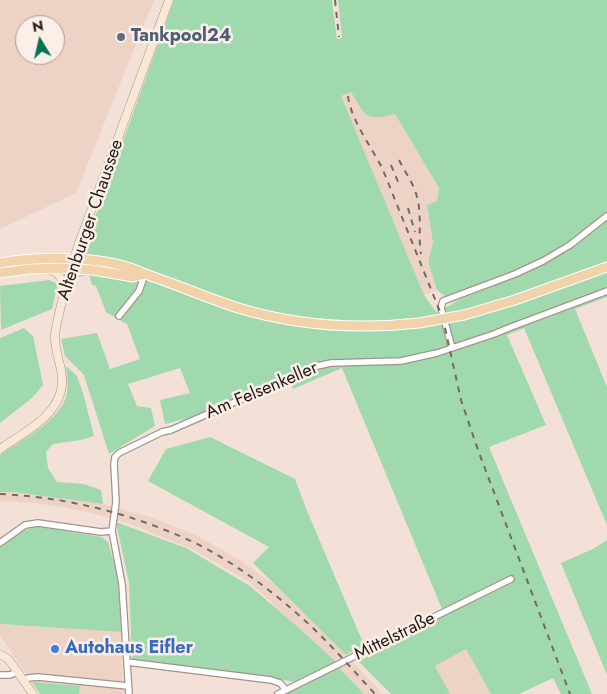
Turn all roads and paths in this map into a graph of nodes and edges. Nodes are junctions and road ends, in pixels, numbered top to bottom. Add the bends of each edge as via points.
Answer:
1 (169, 0) edge
2 (607, 216) edge
3 (0, 263) edge
4 (72, 264) junction
5 (46, 268) junction
6 (607, 268) edge
7 (0, 273) edge
8 (145, 274) junction
9 (66, 286) junction
10 (607, 291) edge
11 (119, 316) dead end
12 (452, 348) junction
13 (0, 448) edge
14 (112, 531) junction
15 (0, 543) edge
16 (511, 579) dead end
17 (0, 654) edge
18 (127, 662) junction
19 (17, 672) junction
20 (0, 675) edge
21 (23, 680) junction
22 (128, 686) junction
23 (286, 690) junction
24 (33, 694) edge
25 (129, 694) edge
26 (278, 694) edge

1 - 4 main road, Altenburger Chaussee
2 - 12 street via 543,261 443,301 441,308
3 - 4 main road via 41,258
4 - 5 main road
4 - 8 main road via 112,264
4 - 9 main road, Altenburger Chaussee
5 - 7 main road
5 - 9 main road via 57,273
6 - 8 main road, bridge via 464,315 419,323 358,327 272,317
8 - 11 street via 139,291
9 - 13 main road, Altenburger Chaussee via 55,336 55,350 62,374 58,400 42,420
10 - 12 street, Am Felsenkeller
12 - 14 street, Am Felsenkeller via 401,361 316,366 124,450 115,457 116,502
14 - 15 street via 38,523 20,528
14 - 18 street via 122,584
16 - 23 street, Mittelstraße
17 - 19 main road
18 - 22 street
18 - 23 street via 272,680
19 - 20 street
19 - 21 main road
21 - 22 street via 38,678
21 - 24 main road
22 - 25 street
23 - 26 street, Mittelstraße

